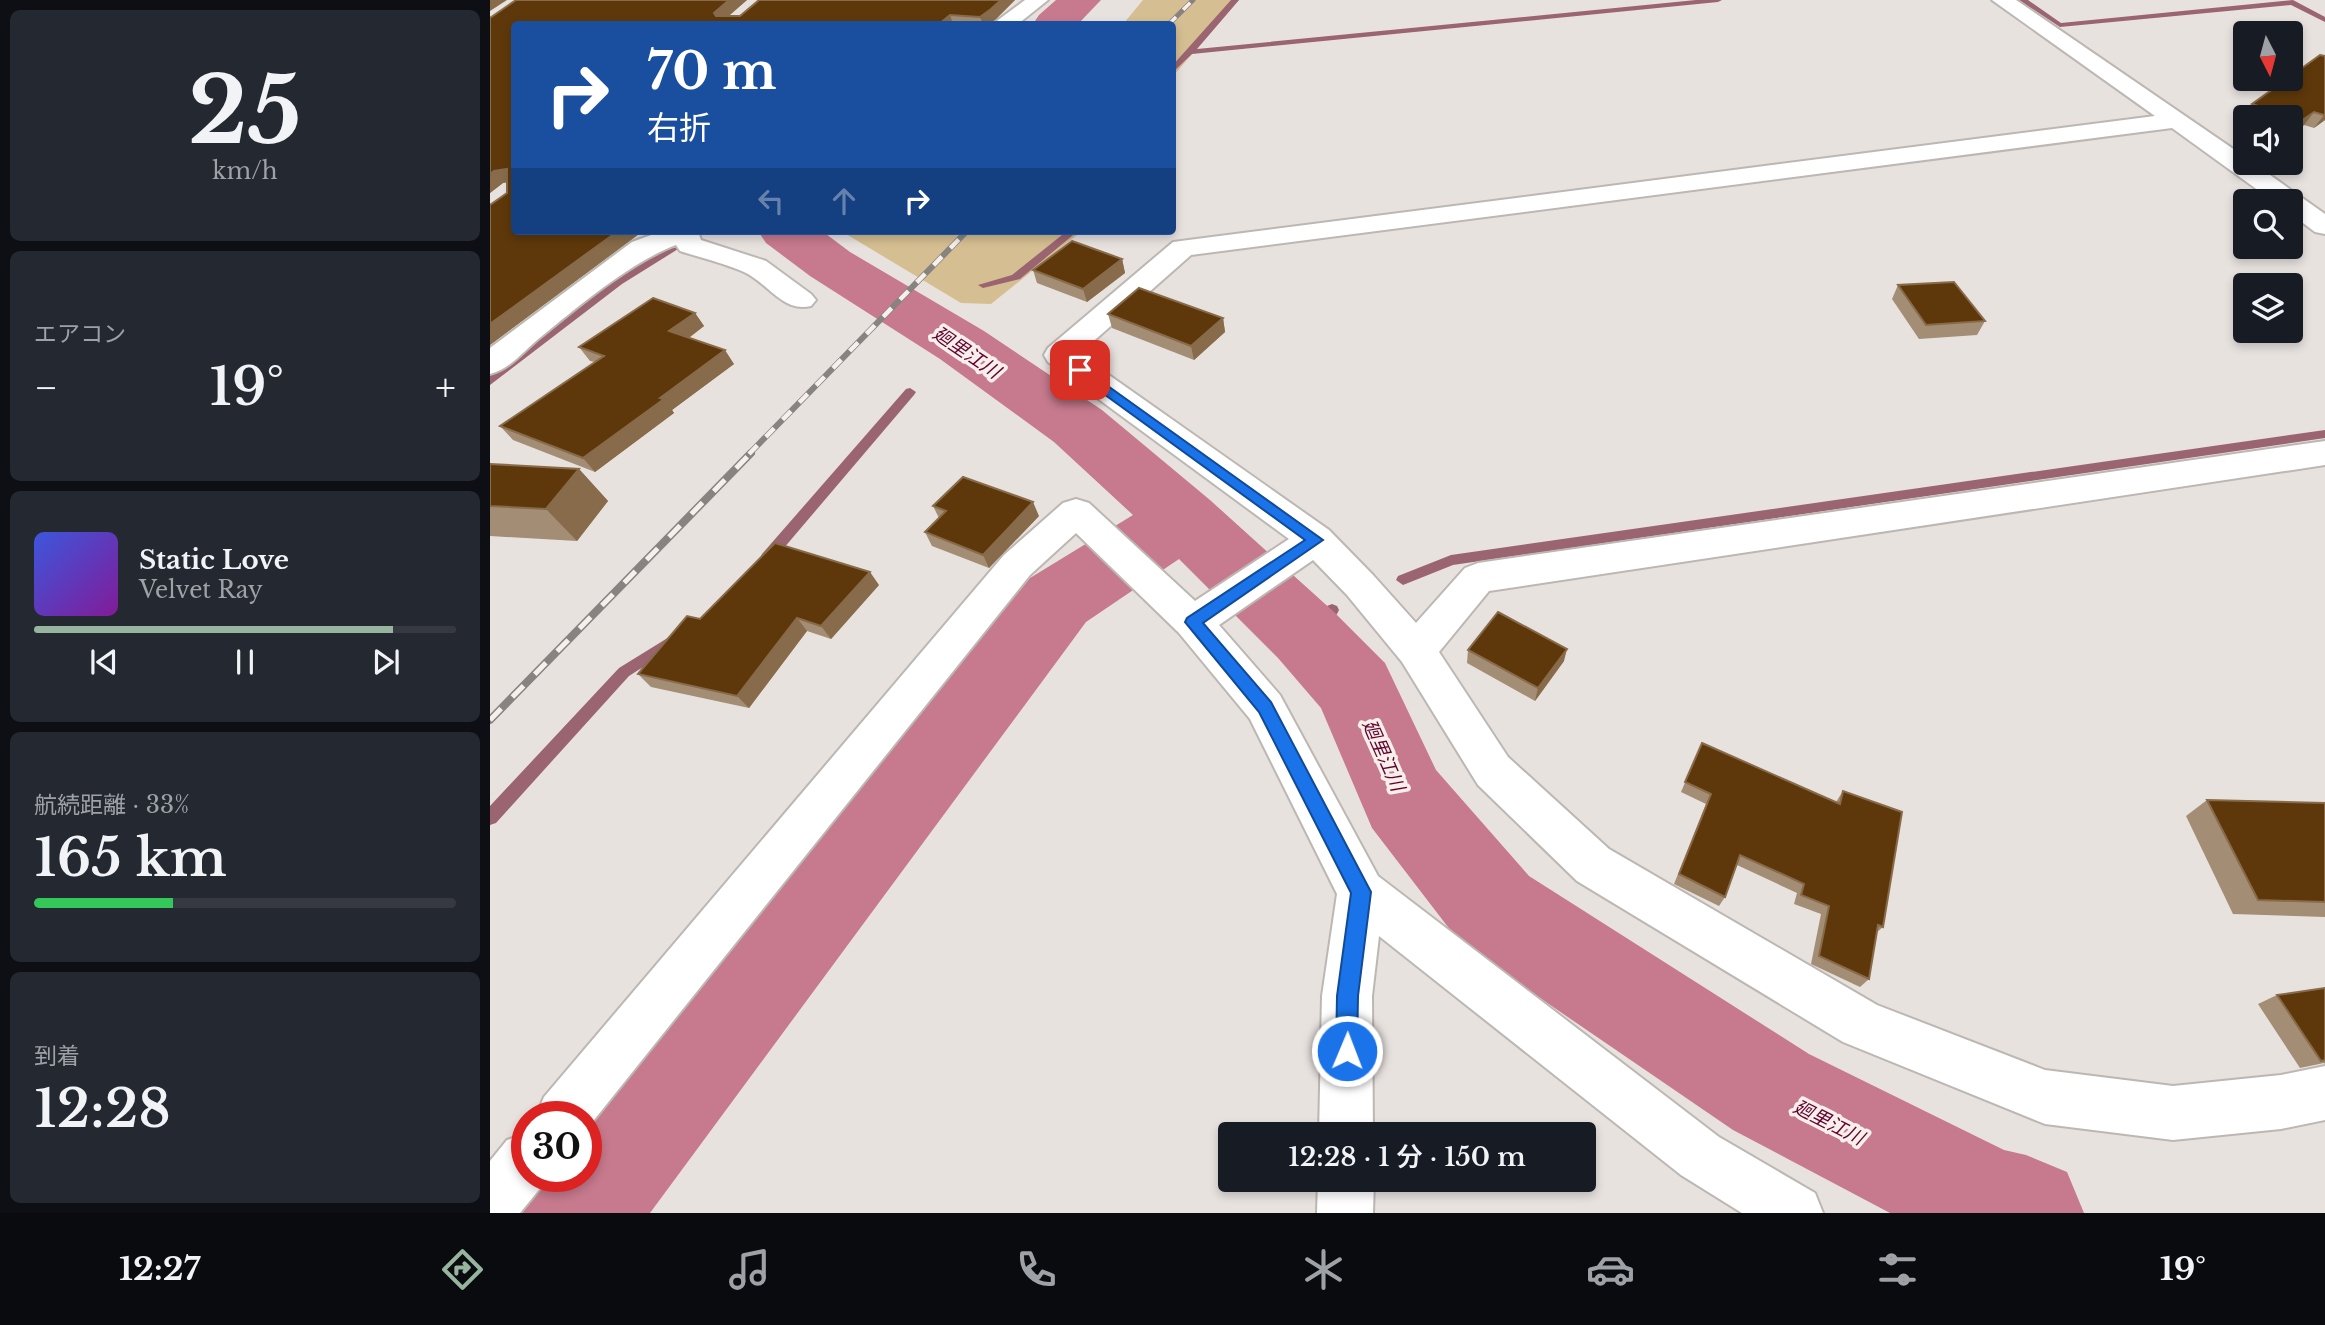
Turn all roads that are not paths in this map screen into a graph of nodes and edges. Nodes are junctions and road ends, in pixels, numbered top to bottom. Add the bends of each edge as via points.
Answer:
1 (1038, 0) edge
2 (2002, 0) edge
3 (1009, 21) edge
4 (2178, 120) junction
5 (2325, 226) edge
6 (687, 237) edge
7 (801, 300) dead end
8 (490, 327) edge
9 (530, 330) junction
10 (490, 364) edge
11 (2325, 453) edge
12 (1316, 540) junction
13 (1193, 622) junction
14 (1416, 651) junction
15 (1361, 892) junction
16 (2325, 1093) edge
17 (575, 1101) edge
18 (1346, 1122) edge
19 (511, 1179) edge
20 (1346, 1192) edge
21 (490, 1205) edge
22 (1345, 1213) edge
23 (1795, 1213) edge

1 - 3 street
2 - 4 street
4 - 5 street
4 - 12 street via 1183,248 1059,355
6 - 7 street via 756,267
6 - 9 street via 642,248
8 - 9 street
9 - 10 street
11 - 14 street via 1478,578
12 - 13 street
12 - 14 street
13 - 15 street via 1265,707
13 - 17 street via 1076,512 1017,565
14 - 16 street via 1493,771 1593,864 1861,1024 2045,1097 2173,1113
15 - 18 street via 1347,996
15 - 23 street via 1700,1156
19 - 21 street
20 - 22 street

